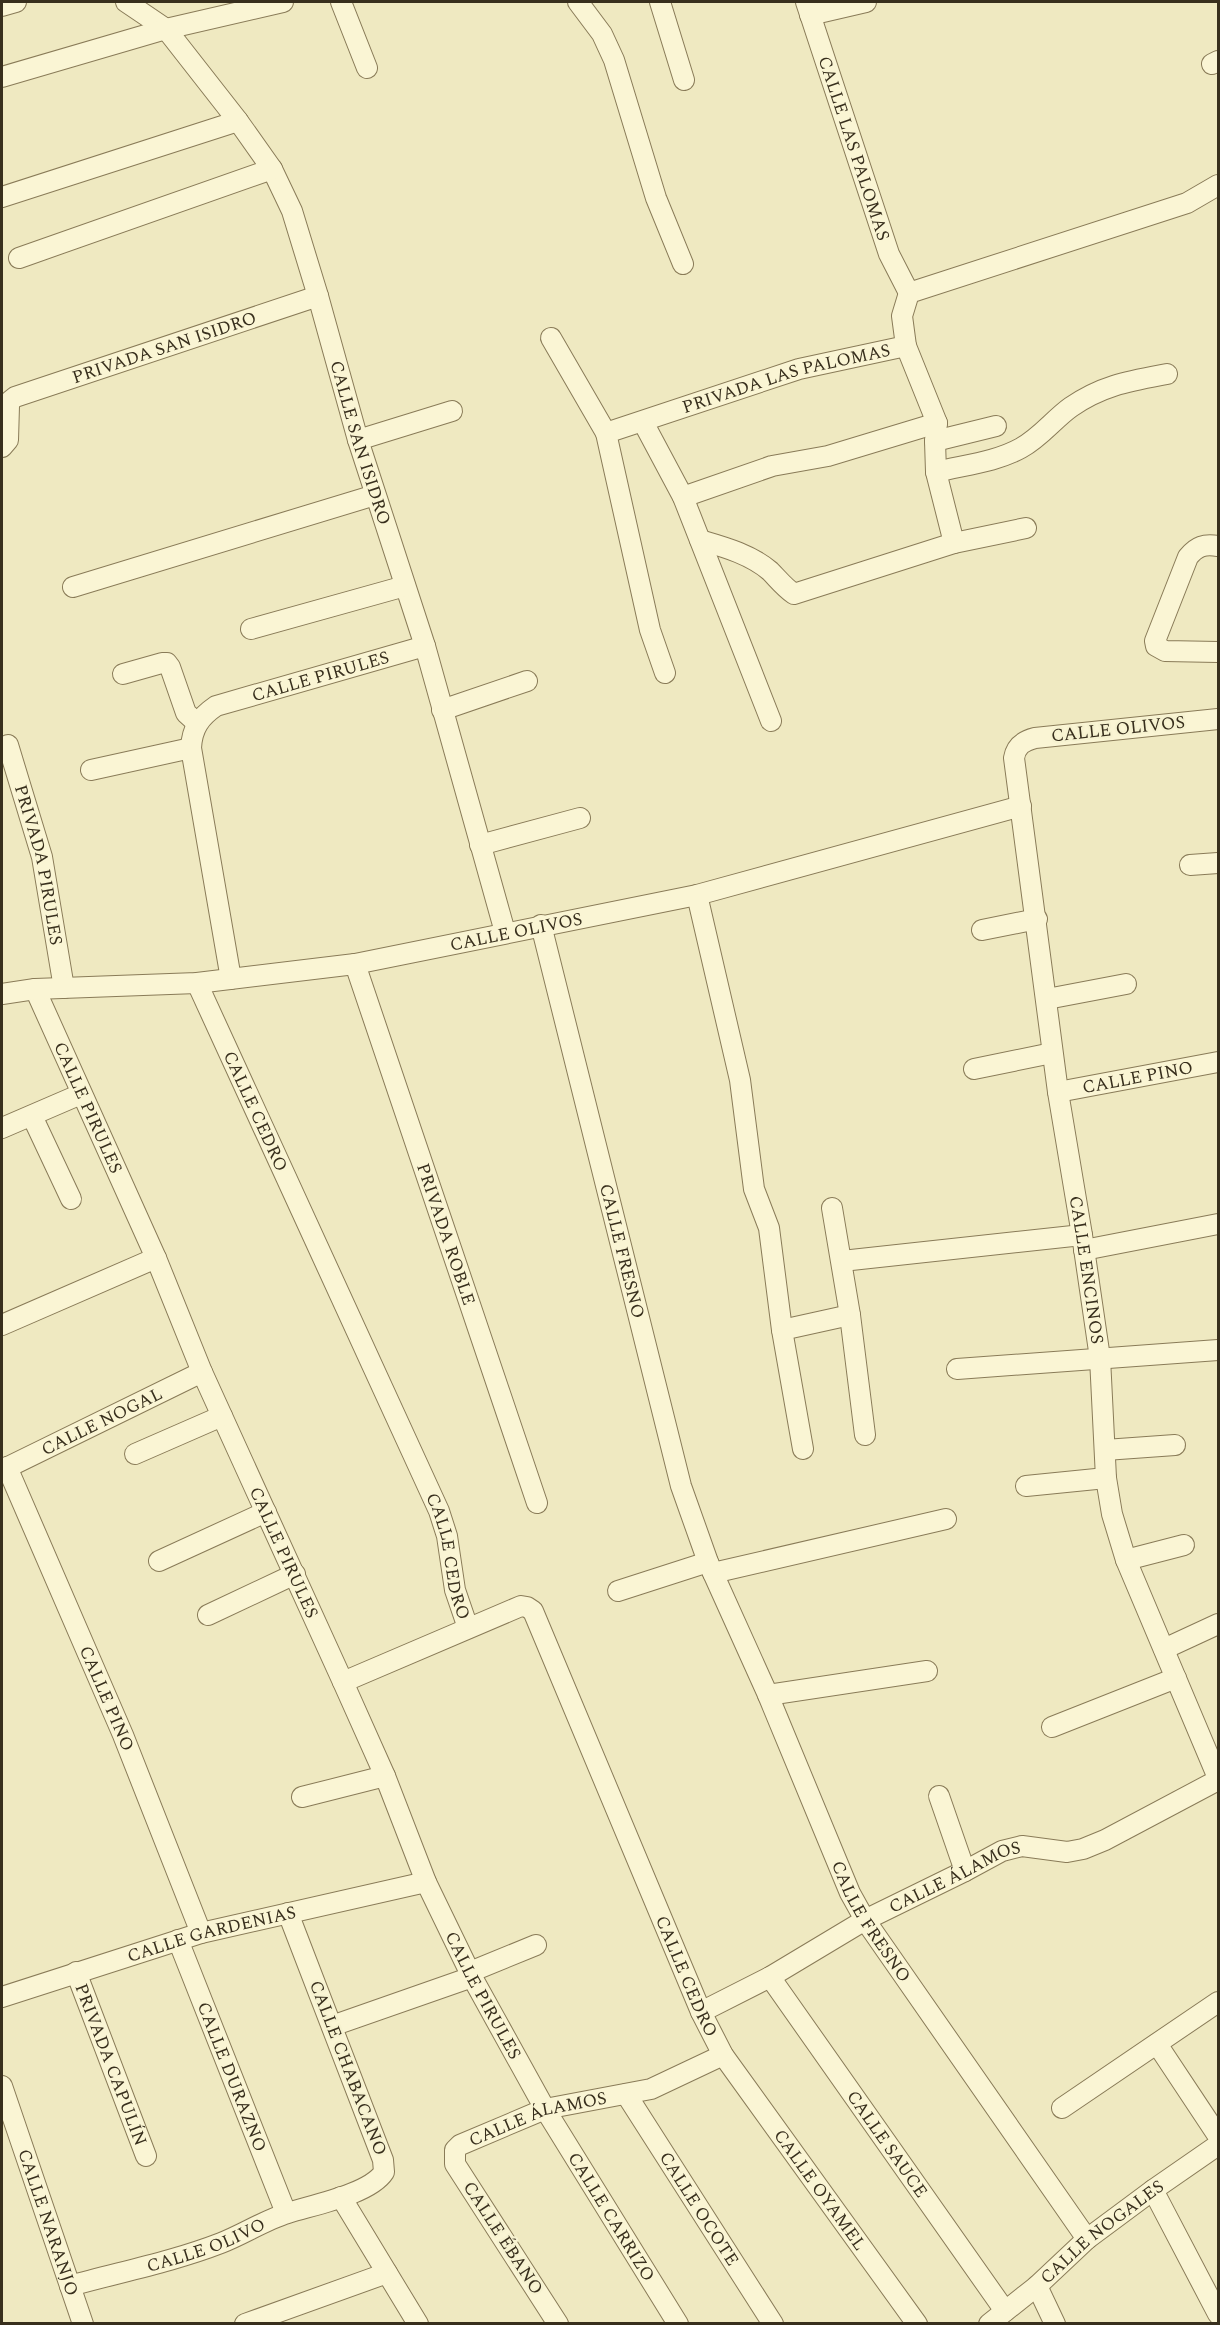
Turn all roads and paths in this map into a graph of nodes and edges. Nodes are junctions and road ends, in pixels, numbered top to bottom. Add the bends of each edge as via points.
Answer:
1 (16, 2) edge
2 (126, 2) edge
3 (283, 2) edge
4 (341, 2) edge
5 (579, 2) edge
6 (660, 2) edge
7 (866, 2) edge
8 (2, 6) edge
9 (808, 8) edge
10 (166, 29) junction
11 (368, 68) dead end
12 (2, 76) edge
13 (684, 80) dead end
14 (238, 121) junction
15 (272, 169) junction
16 (1218, 185) edge
17 (2, 197) edge
18 (19, 258) dead end
19 (683, 264) dead end
20 (909, 292) junction
21 (318, 296) junction
22 (550, 338) dead end
23 (906, 346) junction
24 (1167, 374) dead end
25 (452, 411) dead end
26 (643, 422) junction
27 (996, 426) dead end
28 (936, 432) junction
29 (606, 433) junction
30 (358, 440) junction
31 (2, 447) edge
32 (936, 472) junction
33 (375, 495) junction
34 (683, 496) junction
35 (1026, 528) dead end
36 (700, 540) junction
37 (954, 543) junction
38 (1218, 546) edge
39 (405, 586) junction
40 (73, 587) dead end
41 (251, 629) dead end
42 (425, 646) junction
43 (1218, 652) edge
44 (665, 673) dead end
45 (123, 674) dead end
46 (527, 681) dead end
47 (442, 710) junction
48 (1218, 719) edge
49 (771, 721) dead end
50 (197, 723) junction
51 (8, 745) dead end
52 (1020, 745) joint
53 (191, 748) junction
54 (90, 770) dead end
55 (1020, 806) junction
56 (580, 818) dead end
57 (480, 844) junction
58 (1218, 863) edge
59 (1190, 866) dead end
60 (697, 895) junction
61 (1037, 919) junction
62 (541, 925) junction
63 (982, 930) dead end
64 (505, 932) junction
65 (355, 964) junction
66 (231, 979) junction
67 (197, 983) junction
68 (1126, 984) dead end
69 (64, 988) junction
70 (35, 989) junction
71 (2, 993) edge
72 (1047, 999) junction
73 (1052, 1053) junction
74 (1218, 1062) edge
75 (974, 1069) dead end
76 (1058, 1092) junction
77 (81, 1094) junction
78 (32, 1116) junction
79 (2, 1128) edge
80 (71, 1199) dead end
81 (832, 1208) dead end
82 (1218, 1224) edge
83 (1083, 1243) junction
84 (156, 1258) junction
85 (842, 1261) junction
86 (850, 1315) junction
87 (2, 1325) edge
88 (782, 1330) junction
89 (1218, 1350) edge
90 (1100, 1358) junction
91 (957, 1369) dead end
92 (202, 1372) junction
93 (222, 1416) junction
94 (865, 1435) dead end
95 (1175, 1446) dead end
96 (803, 1449) dead end
97 (1105, 1450) junction
98 (135, 1454) dead end
99 (4, 1469) edge
100 (1106, 1478) junction
101 (1026, 1486) dead end
102 (537, 1503) dead end
103 (266, 1512) junction
104 (946, 1519) dead end
105 (1184, 1545) dead end
106 (1126, 1560) junction
107 (159, 1561) dead end
108 (710, 1567) junction
109 (295, 1574) junction
110 (618, 1591) dead end
111 (208, 1615) dead end
112 (1218, 1624) edge
113 (468, 1628) junction
114 (1164, 1650) junction
115 (927, 1671) dead end
116 (1176, 1678) junction
117 (343, 1682) junction
118 (768, 1695) junction
119 (1052, 1727) dead end
120 (1211, 1739) edge
121 (385, 1776) junction
122 (1218, 1779) edge
123 (939, 1796) dead end
124 (302, 1797) dead end
125 (965, 1871) junction
126 (426, 1882) junction
127 (288, 1913) junction
128 (865, 1920) junction
129 (201, 1933) junction
130 (178, 1940) junction
131 (536, 1945) dead end
132 (76, 1972) junction
133 (471, 1975) junction
134 (770, 1977) junction
135 (2, 1997) edge
136 (1218, 2002) edge
137 (701, 2012) junction
138 (332, 2026) junction
139 (1157, 2044) junction
140 (723, 2055) junction
141 (2, 2086) edge
142 (626, 2094) junction
143 (1062, 2108) dead end
144 (545, 2109) junction
145 (1218, 2136) edge
146 (1218, 2145) edge
147 (455, 2150) joint
148 (146, 2156) dead end
149 (1153, 2190) junction
150 (341, 2197) junction
151 (286, 2213) junction
152 (1087, 2239) junction
153 (387, 2273) junction
154 (70, 2286) junction
155 (1037, 2286) junction
156 (1005, 2311) junction
157 (1218, 2314) edge
158 (83, 2324) edge
159 (245, 2324) edge
160 (418, 2324) edge
161 (558, 2324) edge
162 (678, 2324) edge
163 (773, 2324) edge
164 (918, 2324) edge
165 (989, 2324) edge
166 (1054, 2324) edge

1 - 8 street
2 - 10 street, CALLE SAN ISIDRO
3 - 10 street
4 - 11 street
5 - 19 street via 602,34 614,60 656,198
6 - 13 street
7 - 9 street
9 - 20 street, CALLE LAS PALOMAS via 889,254
10 - 12 street
10 - 14 street, CALLE SAN ISIDRO
14 - 15 street, CALLE SAN ISIDRO
14 - 17 street
15 - 18 street
15 - 21 street, CALLE SAN ISIDRO via 292,211
16 - 20 street via 1187,203
20 - 23 street, PRIVADA LAS PALOMAS via 902,316
21 - 30 street, CALLE SAN ISIDRO
21 - 31 street, PRIVADA SAN ISIDRO via 15,397 10,401 8,440
22 - 29 street
23 - 26 street, PRIVADA LAS PALOMAS via 800,369
23 - 28 street
24 - 32 street via 1113,384 1071,407 1021,448
25 - 30 street
26 - 29 street, PRIVADA LAS PALOMAS
26 - 34 street
27 - 28 street
28 - 32 street
28 - 34 street via 772,466
29 - 44 street via 650,630
30 - 33 street, CALLE SAN ISIDRO
32 - 37 street
33 - 39 street, CALLE SAN ISIDRO
33 - 40 street
34 - 36 street
35 - 37 street
36 - 37 street via 738,552 769,571 794,594
36 - 49 street
38 - 43 street via 1197,547 1188,557 1156,637 1156,646 1165,651
39 - 41 street
39 - 42 street, CALLE SAN ISIDRO
42 - 47 street, CALLE SAN ISIDRO
42 - 50 street, CALLE PIRULES via 216,706
45 - 50 street via 167,663 186,713
46 - 47 street
47 - 57 street, CALLE SAN ISIDRO
48 - 52 street, CALLE OLIVOS via 1035,738
50 - 53 street
51 - 69 street, PRIVADA PIRULES via 42,857
52 - 55 street, CALLE ENCINOS via 1014,758
53 - 54 street
53 - 66 street
55 - 60 street, CALLE OLIVOS
55 - 61 street, CALLE ENCINOS
56 - 57 street
57 - 64 street, CALLE SAN ISIDRO
58 - 59 street
60 - 62 street, CALLE OLIVOS
60 - 88 street via 741,1080 754,1189 769,1228
61 - 63 street
61 - 72 street, CALLE ENCINOS
62 - 64 street, CALLE OLIVOS
62 - 108 street, CALLE FRESNO via 666,1430
64 - 65 street, CALLE OLIVOS
65 - 66 street, CALLE OLIVOS
65 - 102 street, PRIVADA ROBLE
66 - 67 street, CALLE OLIVOS
67 - 69 street, CALLE OLIVOS
67 - 113 street, CALLE CEDRO via 439,1511 455,1590
68 - 72 street
69 - 70 street, CALLE OLIVOS
70 - 71 street, CALLE OLIVOS
70 - 77 street, CALLE PIRULES
72 - 73 street, CALLE ENCINOS
73 - 75 street
73 - 76 street, CALLE ENCINOS
74 - 76 street, CALLE PINO
76 - 83 street, CALLE ENCINOS
77 - 78 street
77 - 84 street, CALLE PIRULES
78 - 79 street
78 - 80 street
81 - 85 street
82 - 83 street
83 - 85 street
83 - 90 street, CALLE ENCINOS
84 - 87 street
84 - 92 street, CALLE PIRULES
85 - 86 street
86 - 88 street
86 - 94 street
88 - 96 street
89 - 90 street
90 - 91 street
90 - 97 street, CALLE ENCINOS
92 - 93 street, CALLE PIRULES
92 - 99 street, CALLE NOGAL
93 - 98 street
93 - 103 street, CALLE PIRULES
95 - 97 street
97 - 100 street, CALLE ENCINOS
99 - 129 street, CALLE PINO via 123,1735
100 - 101 street
100 - 106 street, CALLE ENCINOS
103 - 107 street
103 - 109 street, CALLE PIRULES
104 - 108 street
105 - 106 street
106 - 114 street, CALLE ENCINOS
108 - 110 street
108 - 118 street, CALLE FRESNO
109 - 111 street
109 - 117 street, CALLE PIRULES
112 - 114 street
113 - 117 street
113 - 137 street, CALLE CEDRO via 521,1606 533,1611
114 - 116 street, CALLE ENCINOS
115 - 118 street
116 - 119 street
116 - 120 street, CALLE ENCINOS
117 - 121 street, CALLE PIRULES
118 - 128 street, CALLE FRESNO via 850,1893
120 - 122 street, CALLE ENCINOS
121 - 124 street
121 - 126 street, CALLE PIRULES
122 - 125 street, CALLE ÁLAMOS via 1083,1849 1067,1852 1022,1846 1002,1851
123 - 125 street
125 - 128 street, CALLE ÁLAMOS
126 - 127 street, CALLE GARDENIAS
126 - 133 street, CALLE PIRULES
127 - 129 street, CALLE GARDENIAS
127 - 138 street, CALLE CHABACANO
128 - 134 street, CALLE ÁLAMOS
128 - 152 street, CALLE FRESNO
129 - 130 street, CALLE GARDENIAS
130 - 132 street, CALLE GARDENIAS
130 - 151 street, CALLE DURAZNO
131 - 133 street
132 - 135 street, CALLE GARDENIAS
132 - 148 street, PRIVADA CAPULÍN
133 - 138 street
133 - 144 street, CALLE PIRULES
134 - 137 street, CALLE ÁLAMOS
134 - 156 street, CALLE SAUCE
136 - 139 street
137 - 140 street, CALLE CEDRO
138 - 150 street, CALLE CHABACANO via 385,2165 376,2182
139 - 143 street
139 - 145 street
140 - 142 street, CALLE ÁLAMOS via 651,2089
140 - 164 street, CALLE OYAMEL
141 - 154 street, CALLE NARANJO
142 - 144 street, CALLE ÁLAMOS
142 - 163 street, CALLE OCOTE
144 - 147 street, CALLE ÁLAMOS
144 - 162 street, CALLE CARRIZO
146 - 149 street, CALLE NOGALES
147 - 161 street, CALLE ÉBANO via 455,2164
149 - 152 street, CALLE NOGALES
149 - 157 street
150 - 151 street, CALLE OLIVO
150 - 153 street
151 - 154 street, CALLE OLIVO via 221,2243
152 - 155 street, CALLE NOGALES
153 - 159 street
153 - 160 street
154 - 158 street, CALLE NARANJO
155 - 156 street, CALLE NOGALES
155 - 166 street
156 - 165 street, CALLE NOGALES

